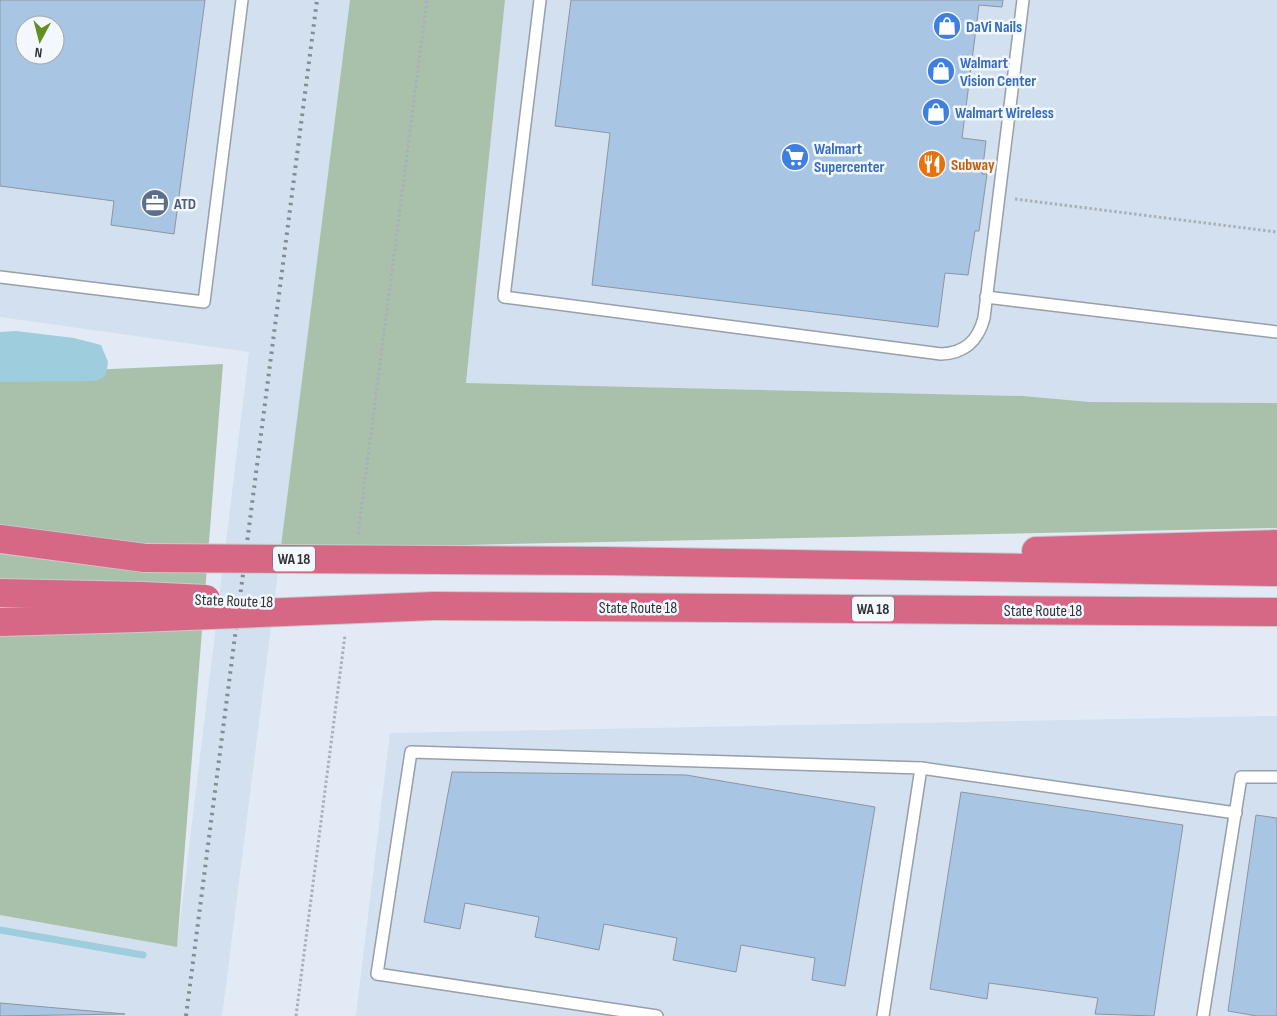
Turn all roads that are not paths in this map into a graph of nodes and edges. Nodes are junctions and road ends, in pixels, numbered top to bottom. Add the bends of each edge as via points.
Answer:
1 (242, 0) edge
2 (540, 0) edge
3 (1023, 0) edge
4 (0, 277) edge
5 (986, 297) junction
6 (1277, 332) edge
7 (0, 539) edge
8 (1277, 544) edge
9 (0, 555) edge
10 (145, 558) junction
11 (604, 561) junction
12 (1277, 572) edge
13 (0, 593) edge
14 (140, 607) junction
15 (1277, 614) edge
16 (0, 622) edge
17 (921, 768) junction
18 (1277, 777) edge
19 (1236, 813) junction
20 (657, 1016) edge
21 (882, 1016) edge
22 (1203, 1016) edge

1 - 4 lane via 204,302
2 - 5 lane via 504,297 941,354 959,352 976,339 984,318
3 - 5 lane
5 - 6 lane
7 - 10 highway
8 - 11 highway
9 - 10 highway, WA 18
10 - 11 highway, WA 18, bridge
11 - 12 highway, WA 18
13 - 14 highway, State Route 18 / WA 18
14 - 15 highway, State Route 18 / WA 18, bridge via 434,606
14 - 16 highway
17 - 19 lane
17 - 20 lane via 411,752 377,974
17 - 21 lane
18 - 19 lane via 1241,777
19 - 22 lane

